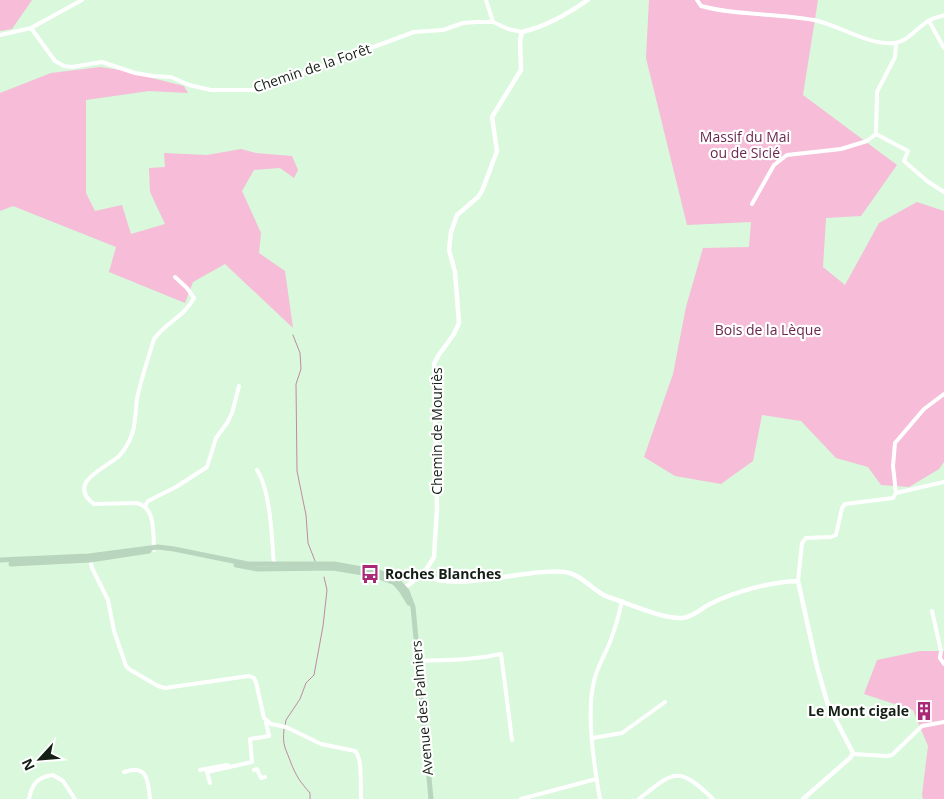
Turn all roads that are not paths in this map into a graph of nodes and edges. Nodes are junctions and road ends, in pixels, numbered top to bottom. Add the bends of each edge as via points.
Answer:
1 (82, 0) edge
2 (486, 0) edge
3 (588, 0) edge
4 (697, 0) edge
5 (944, 15) edge
6 (930, 20) junction
7 (493, 22) junction
8 (30, 28) junction
9 (522, 32) junction
10 (0, 35) edge
11 (896, 43) junction
12 (944, 48) edge
13 (876, 134) junction
14 (944, 192) edge
15 (752, 204) dead end
16 (176, 277) dead end
17 (239, 386) dead end
18 (944, 394) edge
19 (257, 470) dead end
20 (944, 482) edge
21 (896, 493) junction
22 (145, 506) junction
23 (154, 549) junction
24 (90, 558) junction
25 (0, 562) edge
26 (274, 567) junction
27 (424, 573) junction
28 (798, 581) junction
29 (403, 589) junction
30 (622, 602) junction
31 (932, 611) dead end
32 (418, 661) junction
33 (944, 664) edge
34 (665, 702) dead end
35 (266, 722) junction
36 (944, 722) edge
37 (593, 738) junction
38 (512, 740) dead end
39 (852, 754) junction
40 (252, 762) junction
41 (230, 767) junction
42 (200, 770) dead end
43 (124, 772) dead end
44 (265, 777) dead end
45 (596, 779) junction
46 (210, 783) dead end
47 (29, 799) edge
48 (75, 799) edge
49 (150, 799) edge
50 (361, 799) edge
51 (431, 799) edge
52 (522, 799) edge
53 (600, 799) edge
54 (639, 799) edge
55 (713, 799) edge
56 (803, 799) edge

1 - 8 street
2 - 7 street
3 - 9 street via 559,18
4 - 11 street via 701,6 720,11 814,20 875,41
5 - 6 street
6 - 11 street
6 - 12 street
7 - 8 street, Chemin de la Forêt via 414,32 257,90 236,92 211,90 171,77 135,73 102,62 64,66 55,61
7 - 9 street, Chemin de la Forêt
8 - 10 street
9 - 27 street, Chemin de Mouriès via 521,70 492,117 498,152 482,191 457,215 451,232 449,250 455,272 458,323 434,364 436,544 434,557
11 - 13 street via 895,58 877,92
13 - 14 street via 908,152 904,161
13 - 15 street via 868,141 841,149 787,154 774,165
16 - 22 street via 194,298 183,314 154,339 137,400 133,434 127,445 118,456 95,471 85,485 89,500 94,504 136,503
17 - 22 street via 232,413 216,438 207,466 148,501
18 - 21 street via 924,410 895,443
19 - 26 street via 264,487
20 - 21 street
21 - 28 street via 893,498 845,504 836,536 806,538 802,543
22 - 23 street via 150,514
23 - 24 main road
23 - 26 main road via 248,568
24 - 25 main road
24 - 35 street via 108,600 114,631 129,669 165,688 249,676 256,682
26 - 29 main road via 323,563 350,566 388,575
27 - 29 street, Chemin de Mouriès
27 - 30 street via 436,581 460,582 527,572 566,572 581,578 600,594
28 - 30 street via 749,589 682,618
28 - 39 street via 820,681
29 - 32 main road, Avenue des Palmiers via 411,600
30 - 37 street via 611,641 594,680
31 - 33 street via 940,658
32 - 38 street via 480,659 501,654
32 - 51 main road, Avenue des Palmiers
34 - 37 street via 622,733
35 - 40 street via 269,736 250,739
35 - 50 street via 286,727 321,744 359,754
36 - 39 street via 922,726 892,755
37 - 45 street
39 - 56 street
40 - 41 street
40 - 44 street via 261,778
41 - 42 street
41 - 46 street via 207,772
43 - 49 street via 140,770 145,774
45 - 52 street
45 - 53 street
47 - 48 street via 33,784 38,779 53,775 63,781
54 - 55 street via 660,781 679,775 690,779

